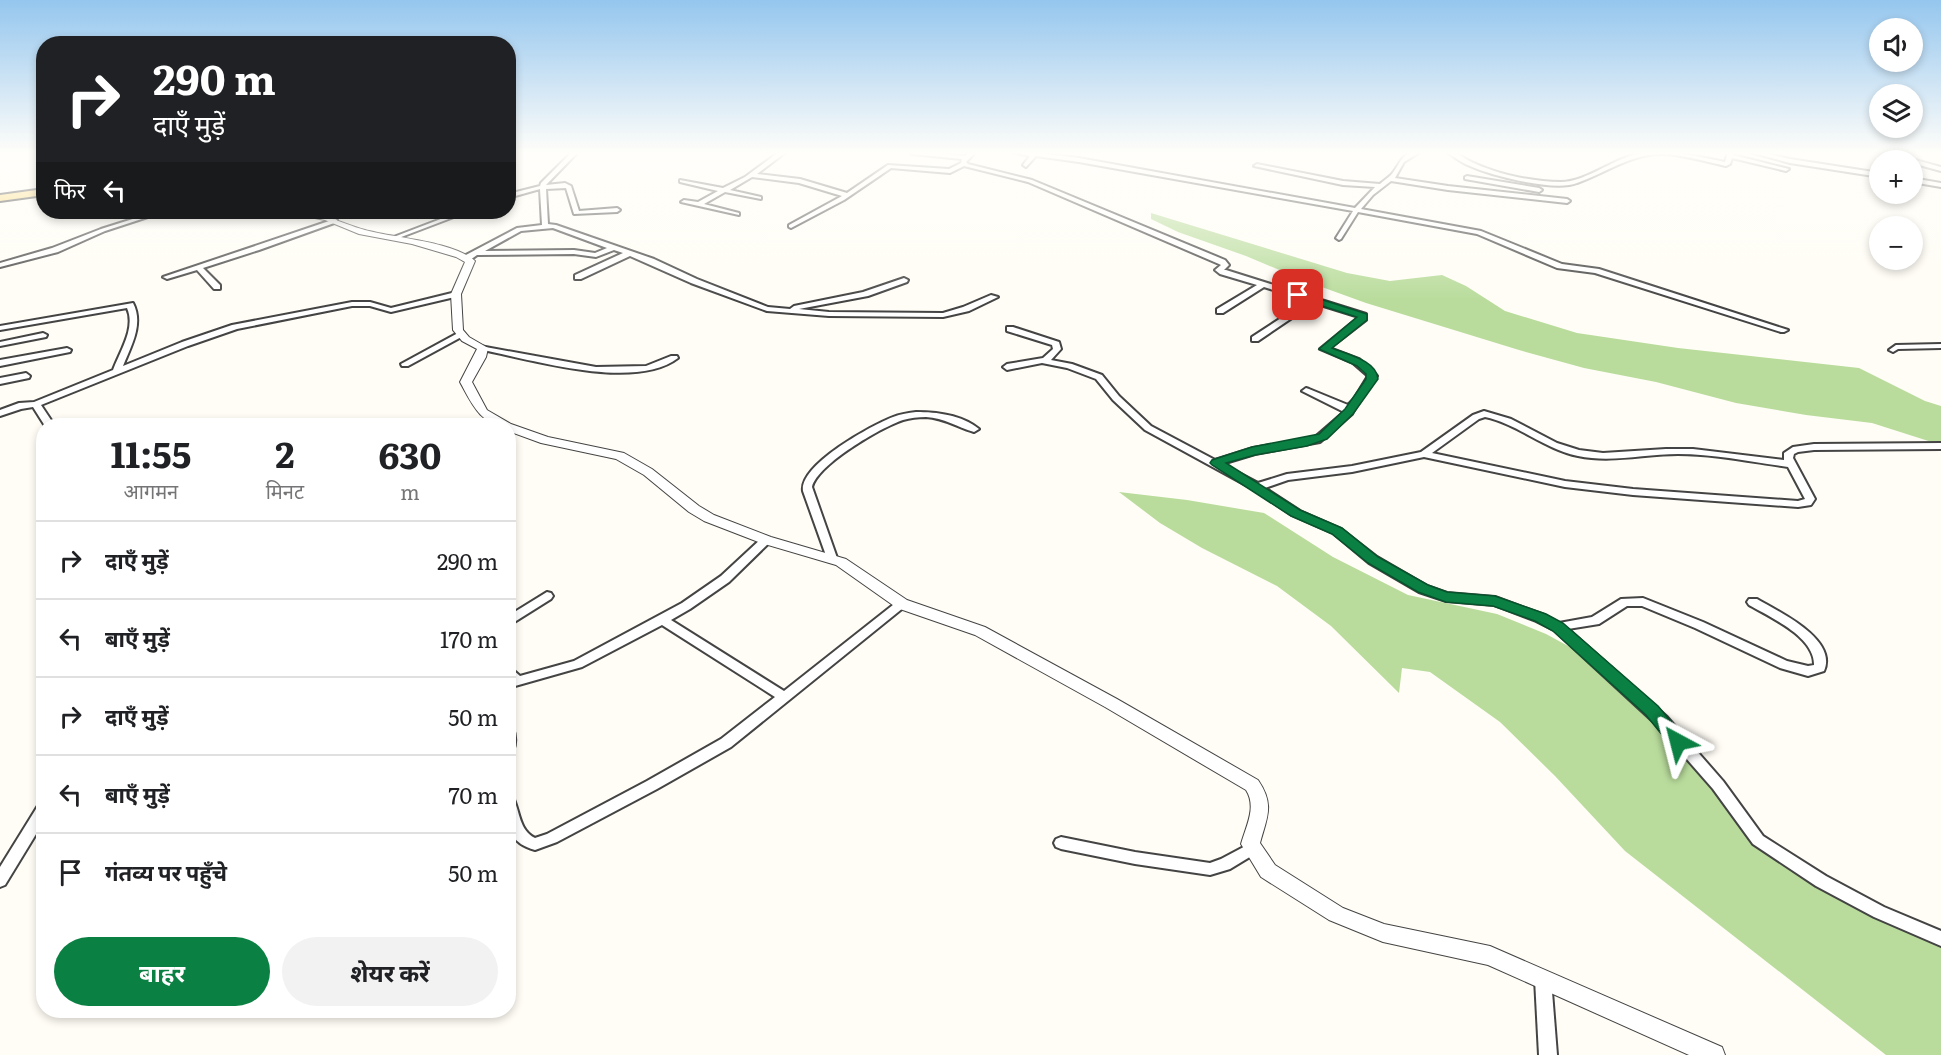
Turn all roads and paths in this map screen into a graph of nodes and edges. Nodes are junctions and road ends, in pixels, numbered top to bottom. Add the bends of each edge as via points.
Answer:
1 (543, 201) edge
2 (573, 201) edge
3 (702, 201) edge
4 (836, 201) edge
5 (1078, 201) edge
6 (1303, 201) edge
7 (1364, 201) edge
8 (684, 202) dead end
9 (696, 204) junction
10 (617, 210) dead end
11 (1356, 211) junction
12 (737, 214) dead end
13 (138, 219) edge
14 (325, 219) edge
15 (445, 219) edge
16 (335, 221) junction
17 (545, 225) junction
18 (791, 226) dead end
19 (394, 238) junction
20 (1339, 238) dead end
21 (615, 247) junction
22 (477, 253) junction
23 (630, 253) junction
24 (466, 258) junction
25 (0, 265) edge
26 (199, 268) junction
27 (167, 277) dead end
28 (578, 277) dead end
29 (904, 280) dead end
30 (1262, 285) junction
31 (217, 287) dead end
32 (456, 294) junction
33 (994, 297) dead end
34 (1314, 300) junction
35 (782, 311) junction
36 (1220, 311) dead end
37 (0, 328) edge
38 (1010, 329) dead end
39 (1784, 330) dead end
40 (43, 335) dead end
41 (461, 335) junction
42 (1256, 339) dead end
43 (0, 344) edge
44 (1941, 346) edge
45 (483, 348) junction
46 (67, 350) dead end
47 (1893, 350) dead end
48 (674, 358) dead end
49 (1046, 360) junction
50 (0, 363) edge
51 (405, 364) dead end
52 (1007, 367) dead end
53 (117, 372) junction
54 (26, 376) dead end
55 (0, 381) edge
56 (1306, 391) dead end
57 (36, 404) junction
58 (1349, 410) junction
59 (0, 413) edge
60 (45, 418) edge
61 (492, 418) edge
62 (974, 429) dead end
63 (516, 430) edge
64 (1941, 447) edge
65 (1424, 454) junction
66 (1216, 463) junction
67 (1790, 464) junction
68 (1257, 486) junction
69 (766, 540) junction
70 (832, 558) junction
71 (547, 596) dead end
72 (1753, 602) dead end
73 (902, 604) junction
74 (516, 617) edge
75 (663, 620) junction
76 (1558, 627) junction
77 (516, 678) edge
78 (784, 697) junction
79 (36, 821) edge
80 (516, 827) edge
81 (1061, 843) dead end
82 (1253, 848) junction
83 (0, 880) edge
84 (1941, 939) edge
85 (1543, 979) junction
86 (1548, 1055) edge
87 (1714, 1055) edge

1 - 17 street
2 - 10 street via 576,213
3 - 9 street
4 - 18 street
5 - 30 street via 1222,262 1225,265 1220,271
6 - 11 street
7 - 11 street
8 - 9 street
9 - 12 street
11 - 20 street
11 - 39 street via 1479,232 1560,266 1602,272
13 - 25 street via 55,250
14 - 16 street
15 - 19 street
16 - 19 street via 362,232
16 - 26 street
17 - 21 street
17 - 22 street via 510,233
19 - 24 street
21 - 22 street via 596,255
21 - 23 street
22 - 24 street
23 - 28 street
23 - 35 street via 754,305
24 - 32 street via 469,266
26 - 27 street
26 - 31 street
29 - 35 street via 865,294
30 - 34 street
30 - 36 street
32 - 41 street
32 - 53 street via 394,310 352,304 235,327
33 - 35 street via 943,315
34 - 42 street
34 - 58 street via 1364,317 1324,349 1361,364 1373,376
37 - 53 street via 130,305 134,325
38 - 49 street via 1056,344 1057,349
40 - 43 street
41 - 45 street
41 - 51 street
44 - 47 street via 1903,346
45 - 48 street via 596,370 647,369
45 - 61 street via 466,382 482,412
46 - 50 street
49 - 52 street
49 - 66 street via 1099,377 1148,428
53 - 57 street
54 - 55 street
56 - 58 street
57 - 59 street
57 - 60 street
58 - 66 street via 1317,440 1252,451
62 - 70 street via 941,416 901,417 848,446 815,472 807,490
63 - 69 street via 620,456 709,518
64 - 67 street via 1796,449 1789,453
65 - 67 street via 1484,414 1579,453 1611,456 1679,452
65 - 67 street via 1565,484 1807,503 1809,494
65 - 68 street via 1287,477
66 - 68 street
68 - 76 street via 1296,513 1337,531 1373,560 1423,589 1446,597 1495,601
69 - 70 street
69 - 75 street via 725,579
70 - 73 street
71 - 74 street
72 - 76 street via 1808,637 1821,656 1820,668 1808,671 1784,665 1643,602 1625,602 1595,621
73 - 78 street
73 - 82 street via 980,631 1252,785 1261,800 1261,814 1250,844
75 - 77 street via 578,664
75 - 78 street
76 - 84 street via 1662,722 1718,785 1758,840 1821,881
78 - 80 street via 700,758 542,842 530,844 523,840
79 - 83 street
81 - 82 street via 1210,869
82 - 85 street via 1268,871 1336,914 1383,933 1490,956
85 - 86 street
85 - 87 street

